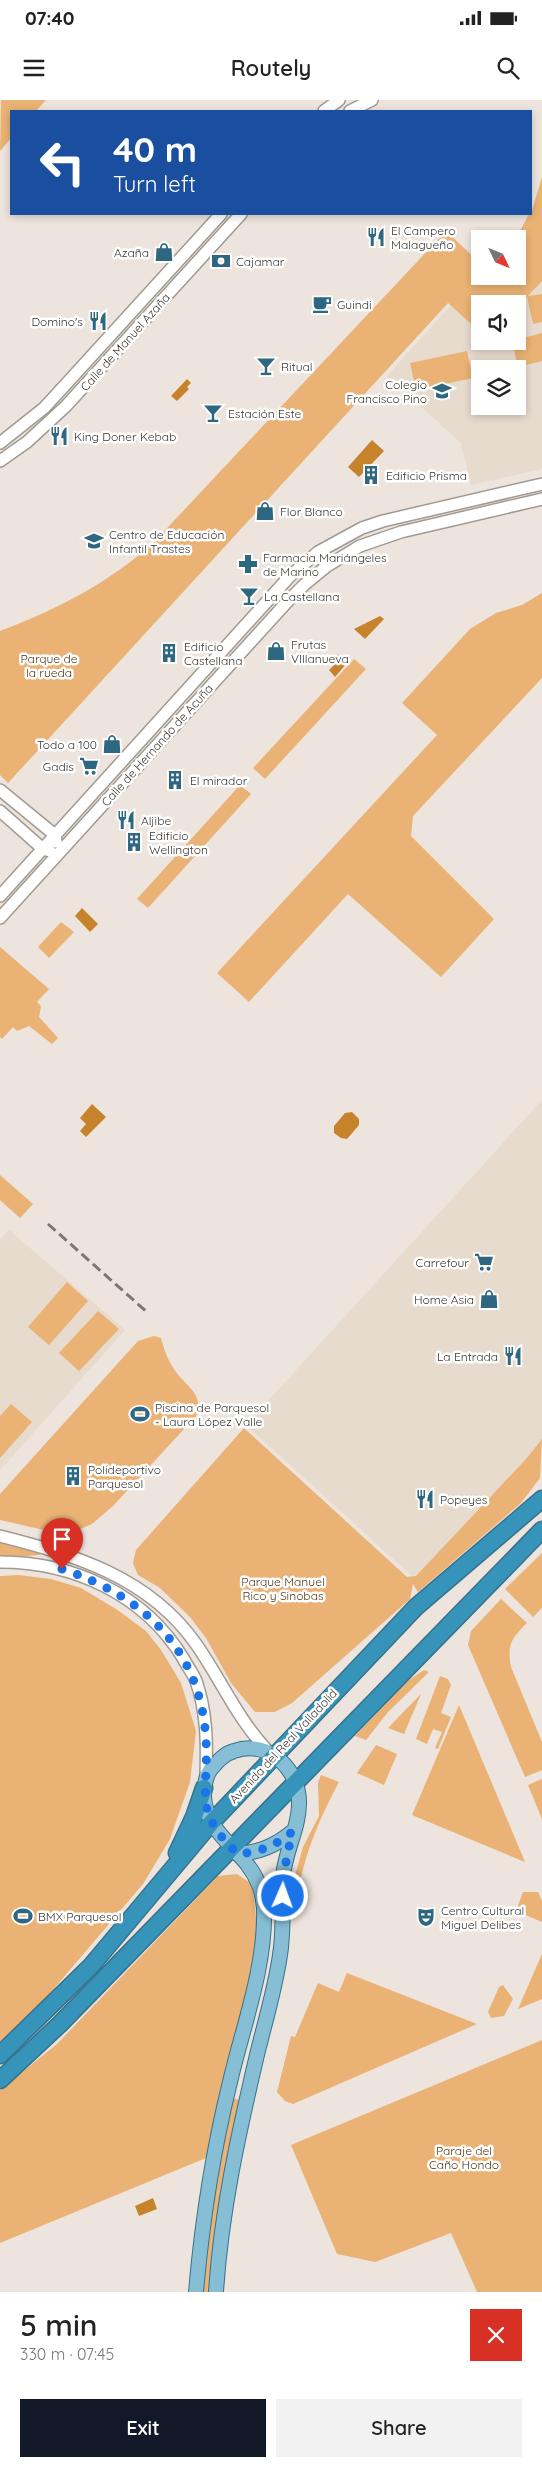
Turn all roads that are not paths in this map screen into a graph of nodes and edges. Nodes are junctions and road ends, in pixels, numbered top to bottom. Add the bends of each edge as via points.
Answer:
1 (339, 100) edge
2 (372, 100) edge
3 (325, 110) edge
4 (352, 110) edge
5 (220, 215) edge
6 (240, 215) edge
7 (0, 443) edge
8 (0, 461) edge
9 (542, 484) edge
10 (542, 499) edge
11 (0, 790) edge
12 (0, 811) edge
13 (55, 835) junction
14 (43, 849) junction
15 (59, 854) junction
16 (0, 896) edge
17 (0, 918) edge
18 (541, 1498) edge
19 (542, 1530) edge
20 (0, 1536) edge
21 (0, 1562) edge
22 (270, 1752) junction
23 (205, 1782) junction
24 (297, 1782) junction
25 (211, 1823) junction
26 (292, 1832) junction
27 (234, 1851) junction
28 (166, 1877) junction
29 (0, 2055) edge
30 (0, 2080) edge
31 (196, 2292) edge
32 (216, 2292) edge

1 - 3 street
2 - 4 street
5 - 7 street, Calle de Manuel Azaña via 68,383 30,420
6 - 8 street, Calle de Manuel Azaña via 66,406 27,442
9 - 13 street, Calle de Hernando de Acuña via 383,521 318,552 290,576
10 - 15 street, Calle de Hernando de Acuña via 400,532 360,546 327,566 287,602
11 - 13 street
12 - 14 street
13 - 14 street, Calle de Hernando de Acuña
13 - 15 street
14 - 15 street
14 - 16 street, Calle de Hernando de Acuña
15 - 17 street, Calle de Hernando de Acuña
18 - 22 highway, Avenida del Real Valladolid via 416,1607
19 - 24 highway
20 - 22 street via 53,1549 117,1574 160,1604 195,1643 250,1731
21 - 23 street via 62,1569 84,1576 124,1596 154,1621 173,1642 195,1679 203,1705
22 - 23 main road via 244,1748 229,1752 219,1760
22 - 24 main road
22 - 25 highway, Avenida del Real Valladolid
23 - 25 main road via 205,1804
23 - 28 highway via 194,1818
24 - 26 main road via 299,1812
24 - 27 highway
25 - 27 main road
25 - 28 highway, Avenida del Real Valladolid
26 - 27 main road via 266,1849
26 - 32 main road via 283,1877 280,1954 236,2147
27 - 30 highway
27 - 31 main road via 260,1885 264,1907 261,1943 216,2146
28 - 29 highway, Avenida del Real Valladolid via 90,1966

